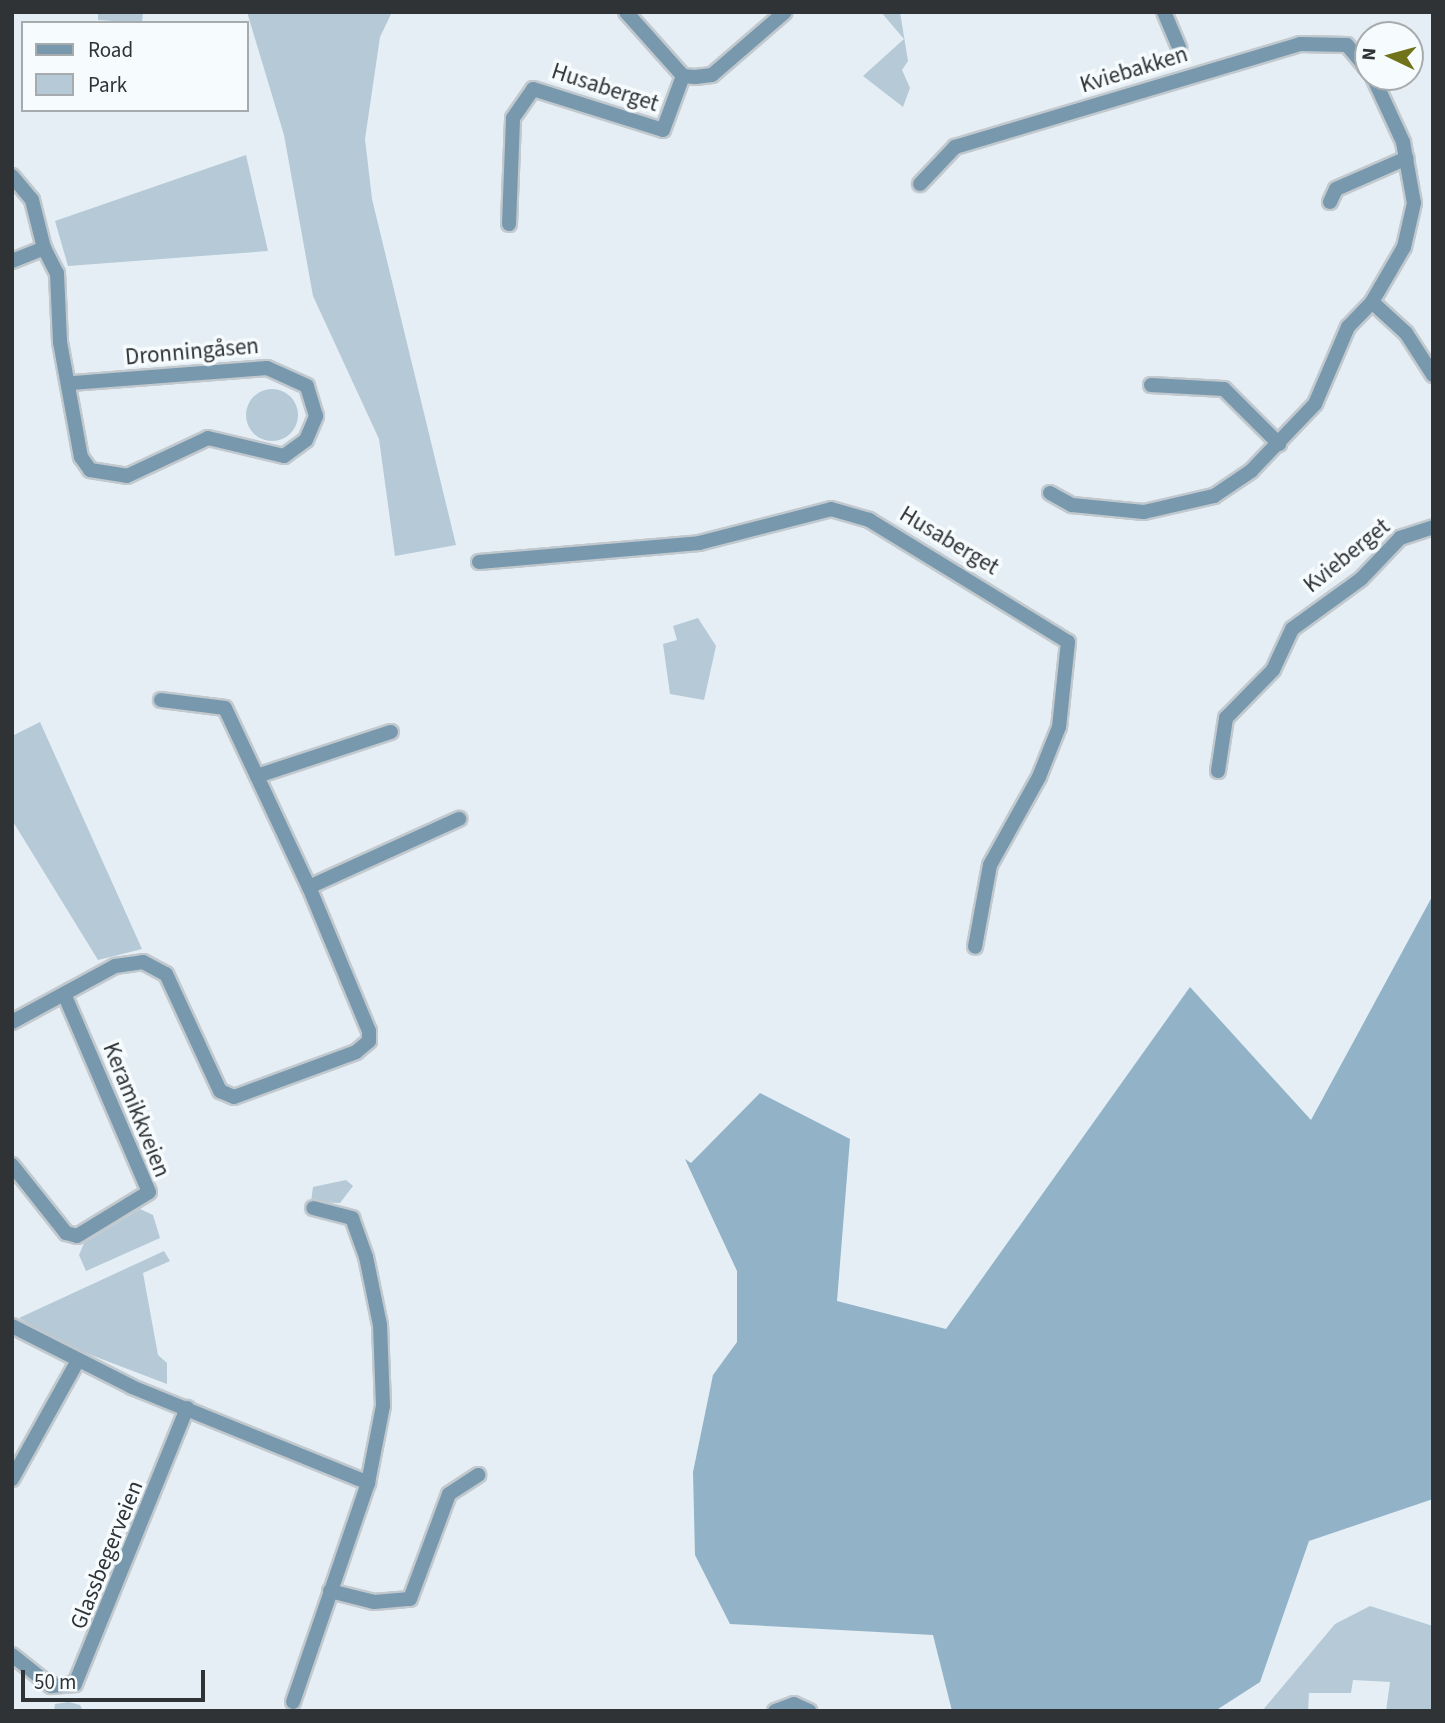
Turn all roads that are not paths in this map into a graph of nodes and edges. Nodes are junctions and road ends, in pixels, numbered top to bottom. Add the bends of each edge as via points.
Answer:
1 (626, 12) edge
2 (785, 12) edge
3 (1164, 12) edge
4 (1179, 48) dead end
5 (1354, 53) edge
6 (683, 76) junction
7 (1379, 91) edge
8 (1407, 158) junction
9 (12, 176) edge
10 (920, 184) dead end
11 (1330, 202) dead end
12 (509, 224) dead end
13 (44, 248) junction
14 (12, 261) edge
15 (1372, 302) junction
16 (1433, 375) edge
17 (71, 383) junction
18 (1151, 385) dead end
19 (1279, 443) junction
20 (1050, 493) dead end
21 (1433, 527) edge
22 (478, 562) dead end
23 (161, 700) dead end
24 (391, 732) dead end
25 (1218, 771) dead end
26 (257, 776) junction
27 (459, 819) dead end
28 (309, 887) junction
29 (975, 947) dead end
30 (64, 994) junction
31 (12, 1022) edge
32 (12, 1165) edge
33 (313, 1208) dead end
34 (12, 1326) edge
35 (77, 1362) junction
36 (187, 1408) junction
37 (478, 1475) dead end
38 (12, 1479) edge
39 (368, 1483) junction
40 (330, 1591) junction
41 (12, 1655) edge
42 (293, 1702) dead end
43 (775, 1711) edge
44 (809, 1711) edge

1 - 6 street
2 - 6 street via 712,75
3 - 4 street
5 - 10 street, Kviebakken via 1347,45 1300,44 955,147
6 - 12 street, Husaberget via 663,130 533,89 513,118
7 - 8 street
8 - 11 street via 1336,189
8 - 15 street via 1413,217 1404,247
9 - 13 street, Dronningåsen via 32,200
13 - 14 street
13 - 17 street, Dronningåsen via 57,273 60,342
15 - 16 street via 1406,333
15 - 19 street via 1349,327 1328,387
17 - 17 street, Dronningåsen via 81,457 90,470 107,474 141,471 208,438 284,456 306,440 316,416 307,386 267,368
18 - 19 street via 1224,389
19 - 20 street via 1214,496 1162,512 1072,505
21 - 25 street, Kvieberget via 1400,538 1361,579 1292,629 1273,670 1226,718
22 - 29 street, Husaberget via 699,543 831,509 869,520 1068,642 1059,727 1039,777 990,864
23 - 26 street via 225,708
24 - 26 street
26 - 28 street
27 - 28 street
28 - 30 street via 369,1031 369,1041 356,1052 234,1097 220,1091 158,967 128,961
30 - 31 street
30 - 32 street, Keramikkveien via 149,1192 77,1236 66,1233
33 - 39 street via 352,1218 376,1286 383,1406
34 - 35 street
35 - 36 street
35 - 38 street
36 - 39 street
36 - 41 street, Glassbegerveien via 75,1684 51,1686
37 - 40 street via 449,1494 411,1599 374,1602
39 - 40 street
40 - 42 street
43 - 44 street via 794,1704

